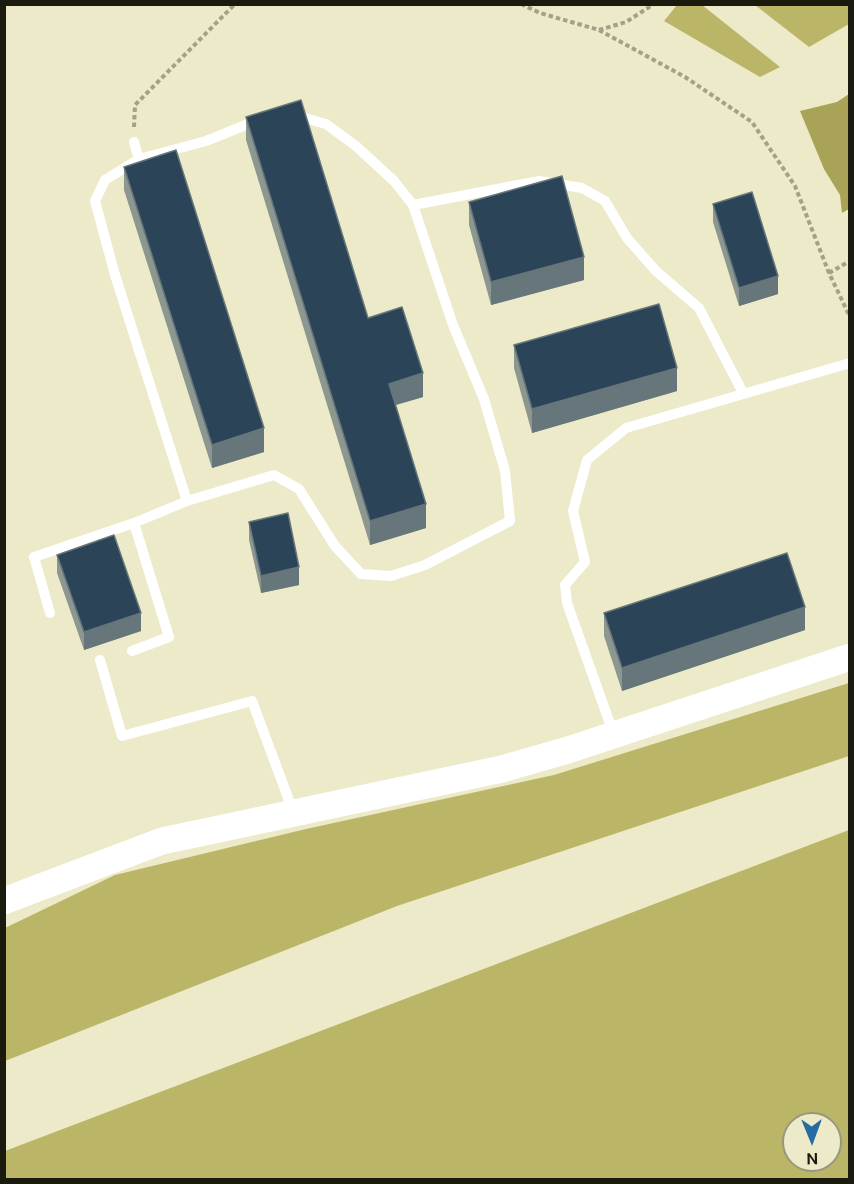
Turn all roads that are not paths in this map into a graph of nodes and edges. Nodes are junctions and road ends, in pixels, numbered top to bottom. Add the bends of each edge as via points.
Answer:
1 (286, 112) edge
2 (274, 116) edge
3 (134, 142) road end
4 (139, 159) junction
5 (413, 205) junction
6 (849, 363) edge
7 (743, 393) junction
8 (187, 501) junction
9 (134, 523) junction
10 (50, 613) dead end
11 (132, 651) dead end
12 (849, 657) edge
13 (100, 660) dead end
14 (614, 735) junction
15 (293, 812) junction
16 (4, 901) edge

1 - 5 lane via 326,124 394,181
2 - 4 lane via 206,141
3 - 4 lane
4 - 8 lane via 105,180 95,201
5 - 7 lane via 539,181 582,188 605,201 627,238 656,271 699,308
5 - 8 lane via 453,325 484,399 505,471 510,521 425,566 391,576 362,574 335,546 299,489 274,475
6 - 7 lane
7 - 14 lane via 626,428 587,460 573,511 585,562 565,585 567,603
8 - 9 lane
9 - 10 lane via 34,556
9 - 11 lane via 169,637
12 - 14 street
13 - 15 lane via 123,736 252,701
14 - 15 street via 502,769
15 - 16 street via 162,841

